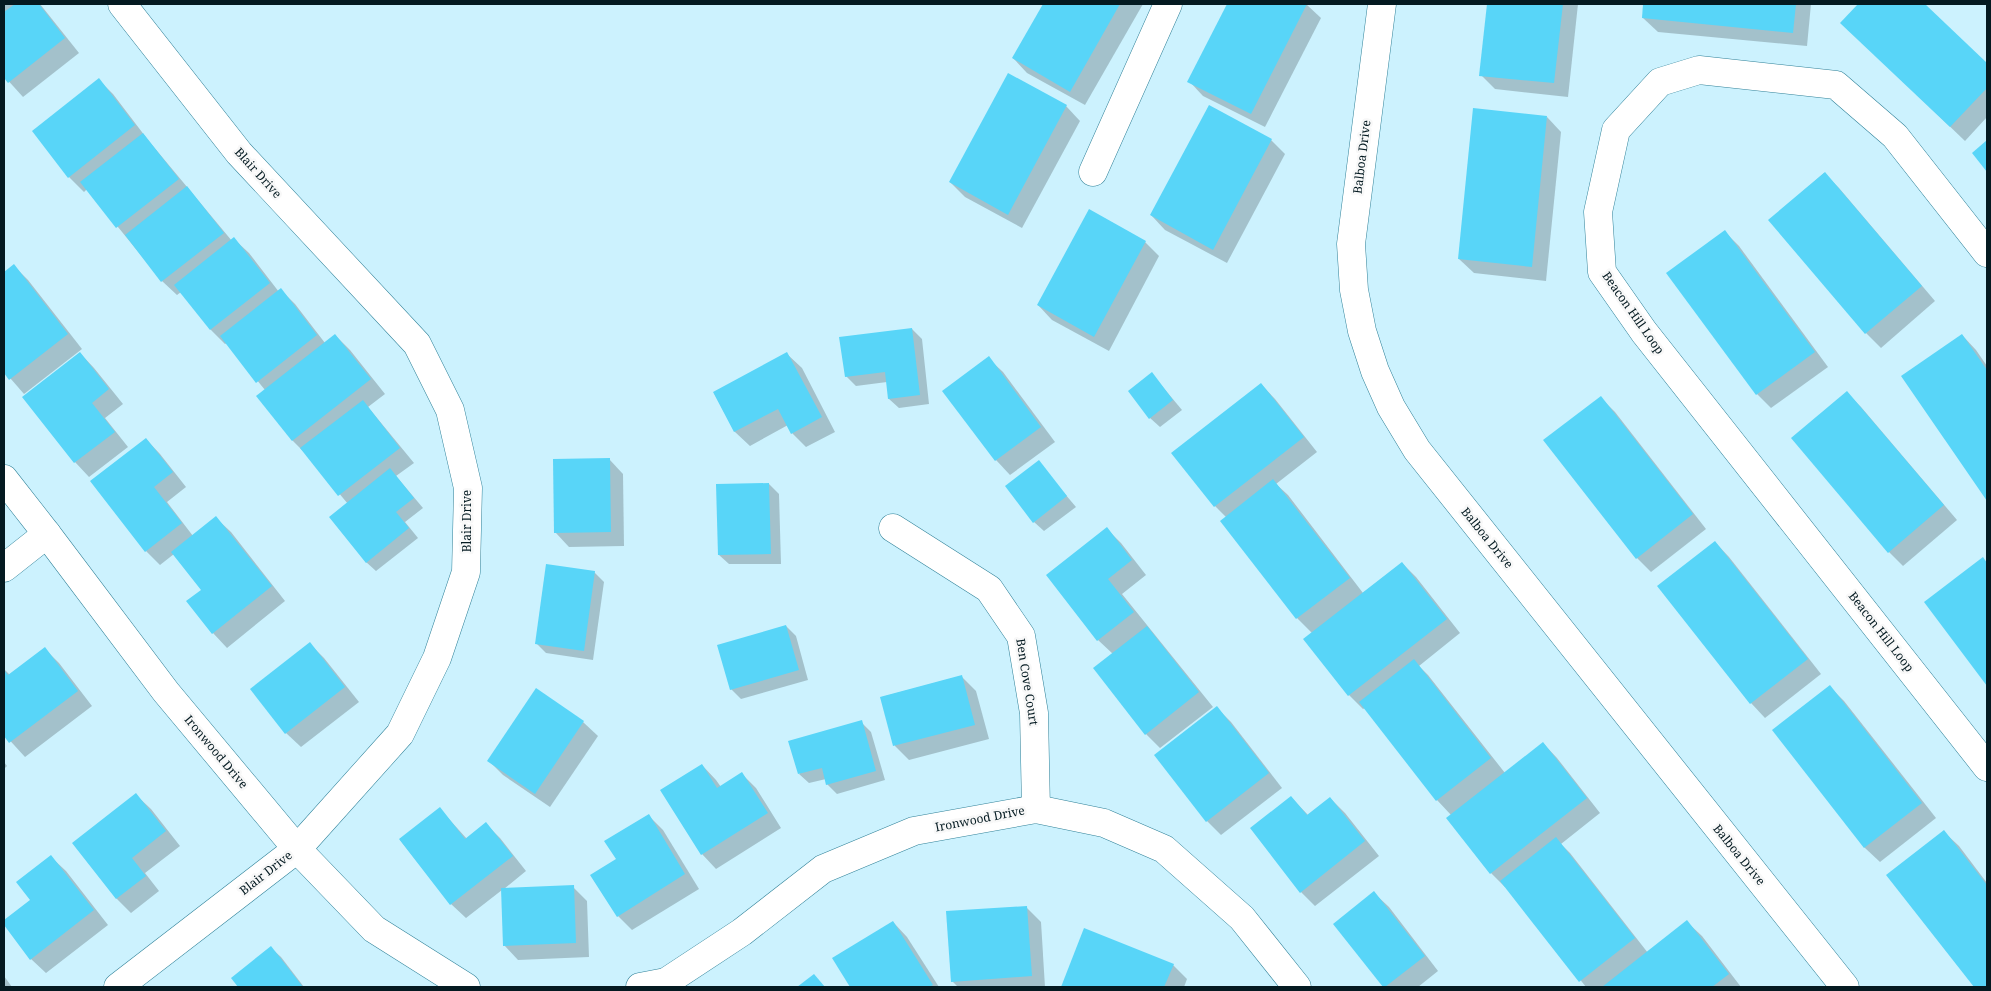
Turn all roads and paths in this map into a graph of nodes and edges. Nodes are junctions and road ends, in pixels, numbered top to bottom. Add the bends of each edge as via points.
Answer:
1 (122, 4) edge
2 (1168, 4) edge
3 (1382, 4) edge
4 (1093, 172) dead end
5 (1987, 253) edge
6 (4, 479) edge
7 (893, 528) dead end
8 (48, 534) junction
9 (4, 568) edge
10 (1987, 767) edge
11 (1036, 809) junction
12 (297, 849) junction
13 (118, 987) edge
14 (466, 987) edge
15 (640, 987) edge
16 (1297, 987) edge
17 (1844, 987) edge

1 - 12 street, Blair Drive via 239,153 417,344 450,410 468,488 466,572 436,658 400,734
2 - 4 street
3 - 17 street, Balboa Drive via 1351,244 1354,290 1362,331 1391,407 1417,450
5 - 10 street, Beacon Hill Loop via 1895,136 1836,85 1719,72 1699,70 1660,82 1616,130 1598,212 1602,272 1607,280 1644,332
6 - 8 street, Ironwood Drive
7 - 11 street, Ben Cove Court via 989,589 1021,636 1034,714
8 - 9 street
8 - 12 street, Ironwood Drive via 166,692
11 - 15 street, Ironwood Drive via 914,831 823,868 742,932 666,982
11 - 16 street, Ironwood Drive via 1104,823 1164,849 1242,918
12 - 13 street, Blair Drive
12 - 14 street, Ironwood Drive via 374,929

